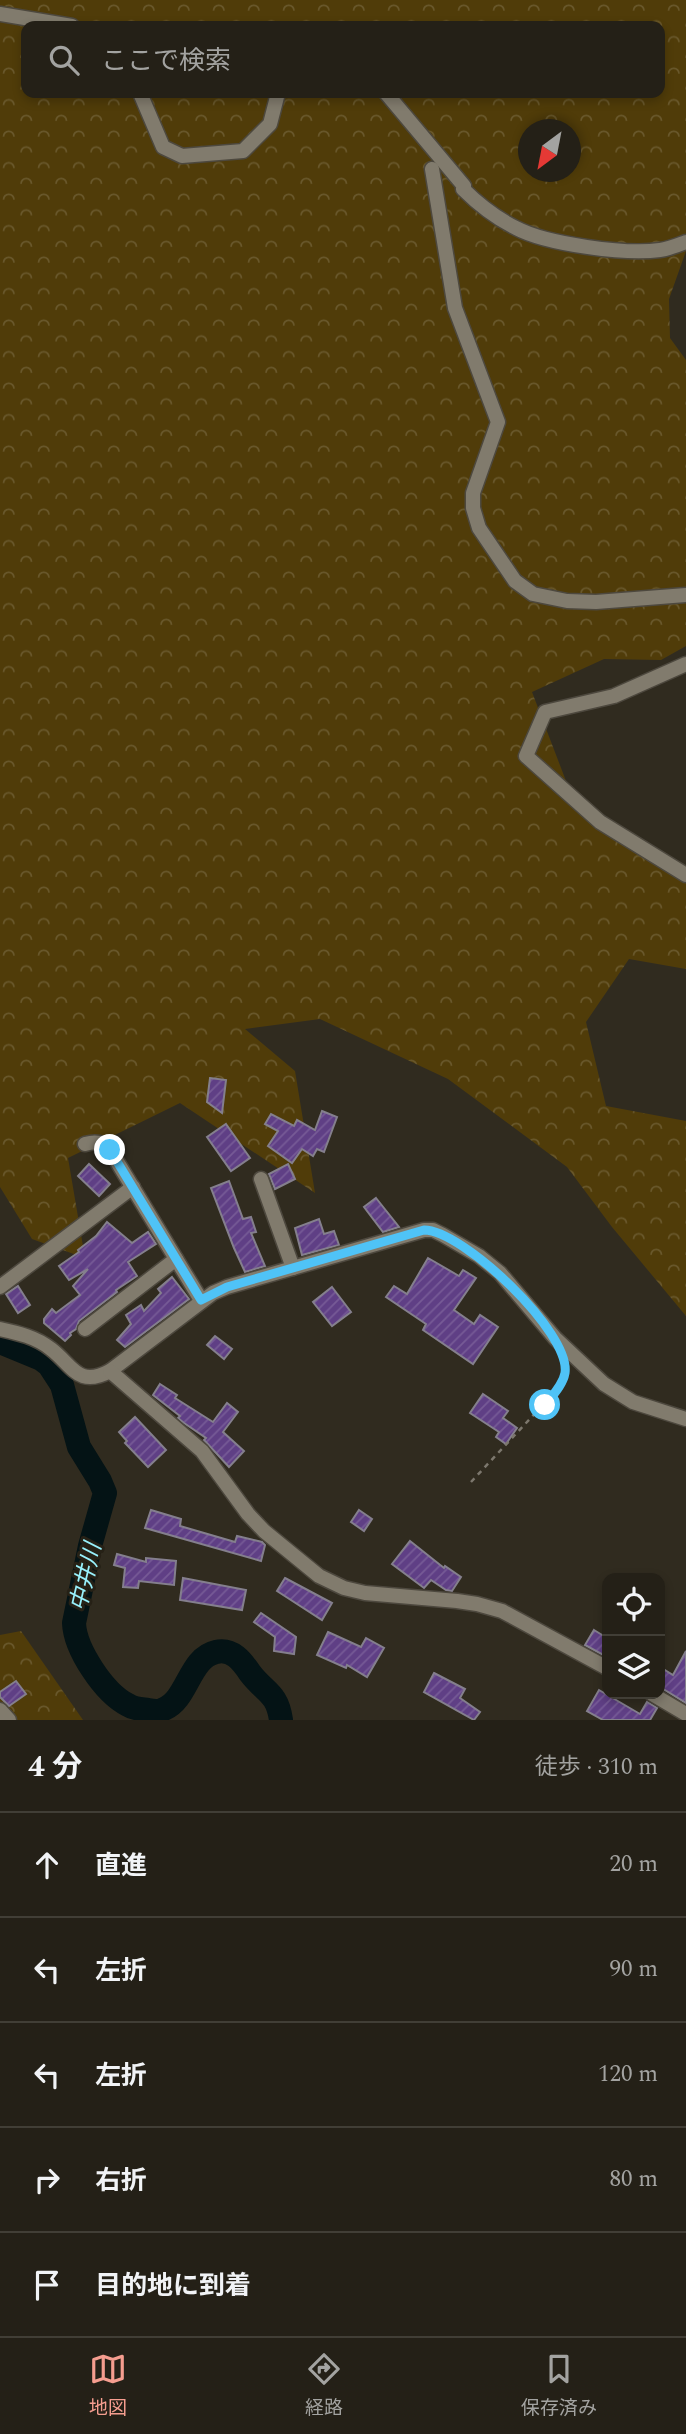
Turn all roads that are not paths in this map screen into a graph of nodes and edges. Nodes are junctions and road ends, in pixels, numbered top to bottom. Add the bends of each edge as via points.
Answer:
1 (0, 13) edge
2 (44, 21) edge
3 (142, 98) edge
4 (277, 98) edge
5 (390, 98) edge
6 (432, 169) dead end
7 (686, 242) edge
8 (686, 595) edge
9 (686, 664) edge
10 (686, 875) edge
11 (85, 1144) dead end
12 (261, 1179) dead end
13 (132, 1187) junction
14 (176, 1259) junction
15 (293, 1268) junction
16 (0, 1287) edge
17 (201, 1300) junction
18 (0, 1329) edge
19 (85, 1329) dead end
20 (110, 1371) junction
21 (686, 1419) edge
22 (602, 1665) edge
23 (660, 1699) edge
24 (0, 1710) edge
25 (686, 1714) edge
26 (9, 1720) edge

1 - 2 street
3 - 4 street via 163,147 182,156 243,151 270,124
5 - 7 street via 463,189 517,229 541,238 621,252 662,250
6 - 8 street via 455,308 498,422 473,493 473,508 485,538 515,581 533,594 596,602
9 - 10 street via 614,696 545,712 526,756 600,822
11 - 13 street via 104,1143
12 - 15 street
13 - 14 street
13 - 16 street
14 - 17 street
14 - 19 street
15 - 17 street via 227,1287
15 - 21 street via 433,1230 500,1273 555,1338 604,1384 633,1402
17 - 20 street
18 - 20 street via 36,1340 75,1373 98,1378
20 - 22 street via 202,1451 248,1514 319,1576 365,1594 457,1601 502,1611
23 - 25 street
24 - 26 street

